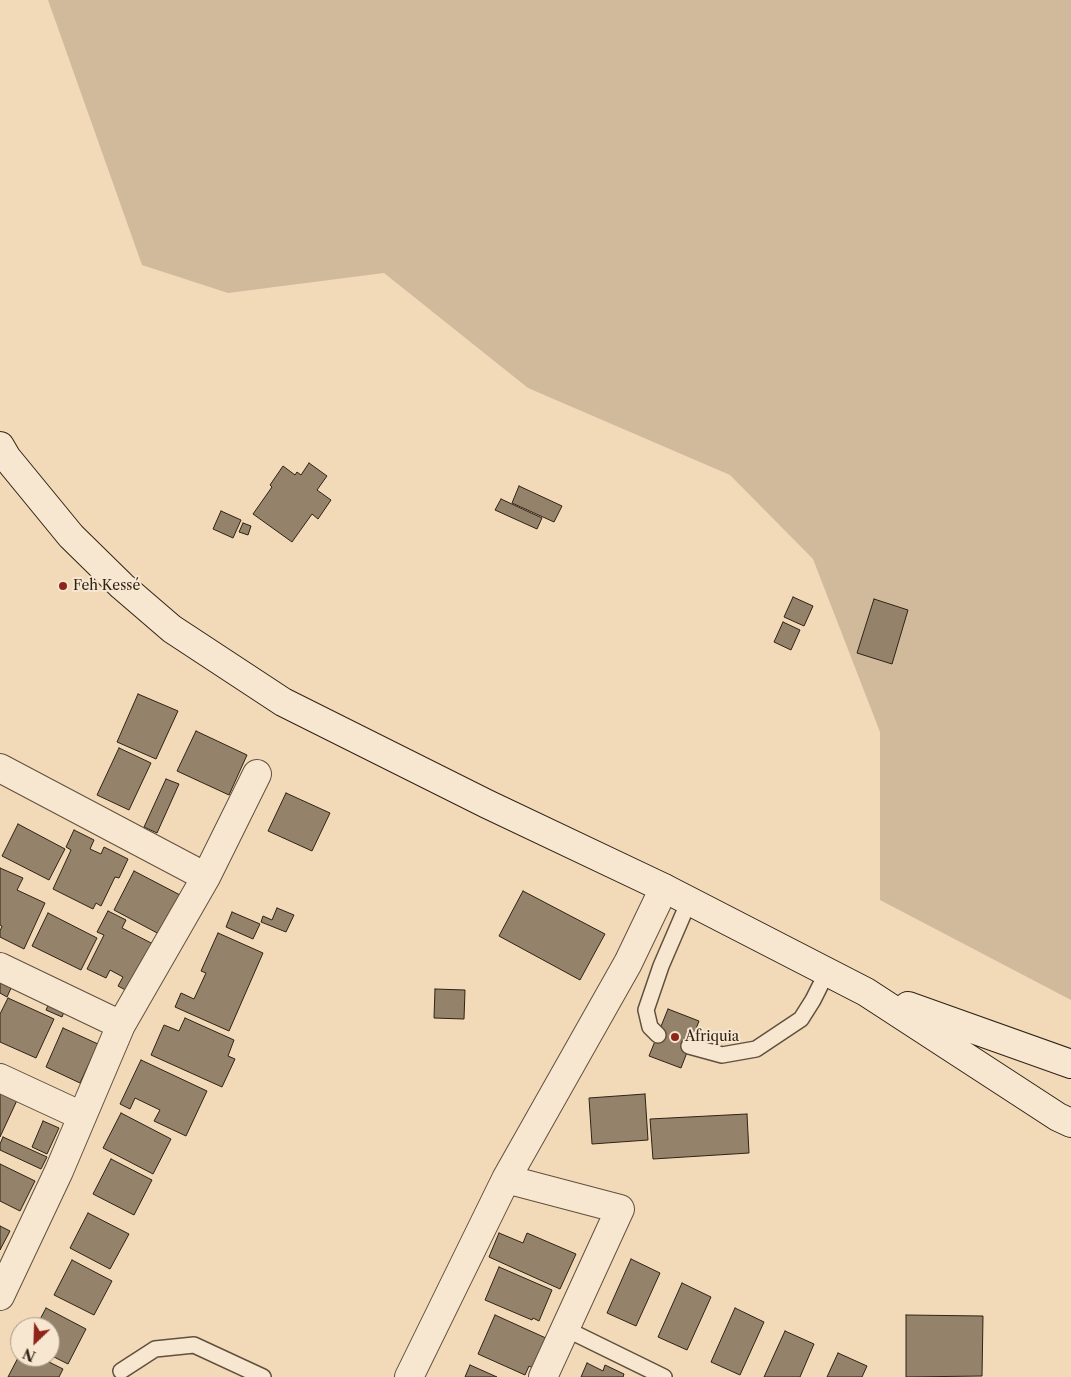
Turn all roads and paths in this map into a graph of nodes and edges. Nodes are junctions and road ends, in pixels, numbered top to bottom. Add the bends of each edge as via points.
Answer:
1 (2, 456) edge
2 (0, 768) edge
3 (257, 774) dead end
4 (206, 877) junction
5 (664, 888) junction
6 (688, 901) junction
7 (0, 966) edge
8 (827, 972) junction
9 (866, 992) junction
10 (121, 1025) junction
11 (658, 1035) dead end
12 (689, 1046) dead end
13 (1071, 1064) edge
14 (0, 1078) edge
15 (82, 1116) junction
16 (1071, 1123) edge
17 (506, 1179) junction
18 (0, 1296) edge
19 (566, 1329) junction
20 (121, 1371) dead end
21 (263, 1377) edge
22 (409, 1377) edge
23 (543, 1377) edge
24 (664, 1377) edge

1 - 5 street via 71,536 122,586 172,629 232,670 283,702 373,748
2 - 4 street
3 - 4 street
4 - 10 street
5 - 6 street
5 - 17 street via 628,963
6 - 8 street
6 - 11 lane via 646,1010 650,1027
7 - 10 street
8 - 9 street
8 - 12 lane via 801,1019 756,1049 722,1055
9 - 13 street
9 - 16 street
10 - 15 street
14 - 15 street
15 - 18 street
17 - 19 street via 620,1209
17 - 22 street
19 - 23 street
19 - 24 lane
20 - 21 lane via 155,1348 194,1345

